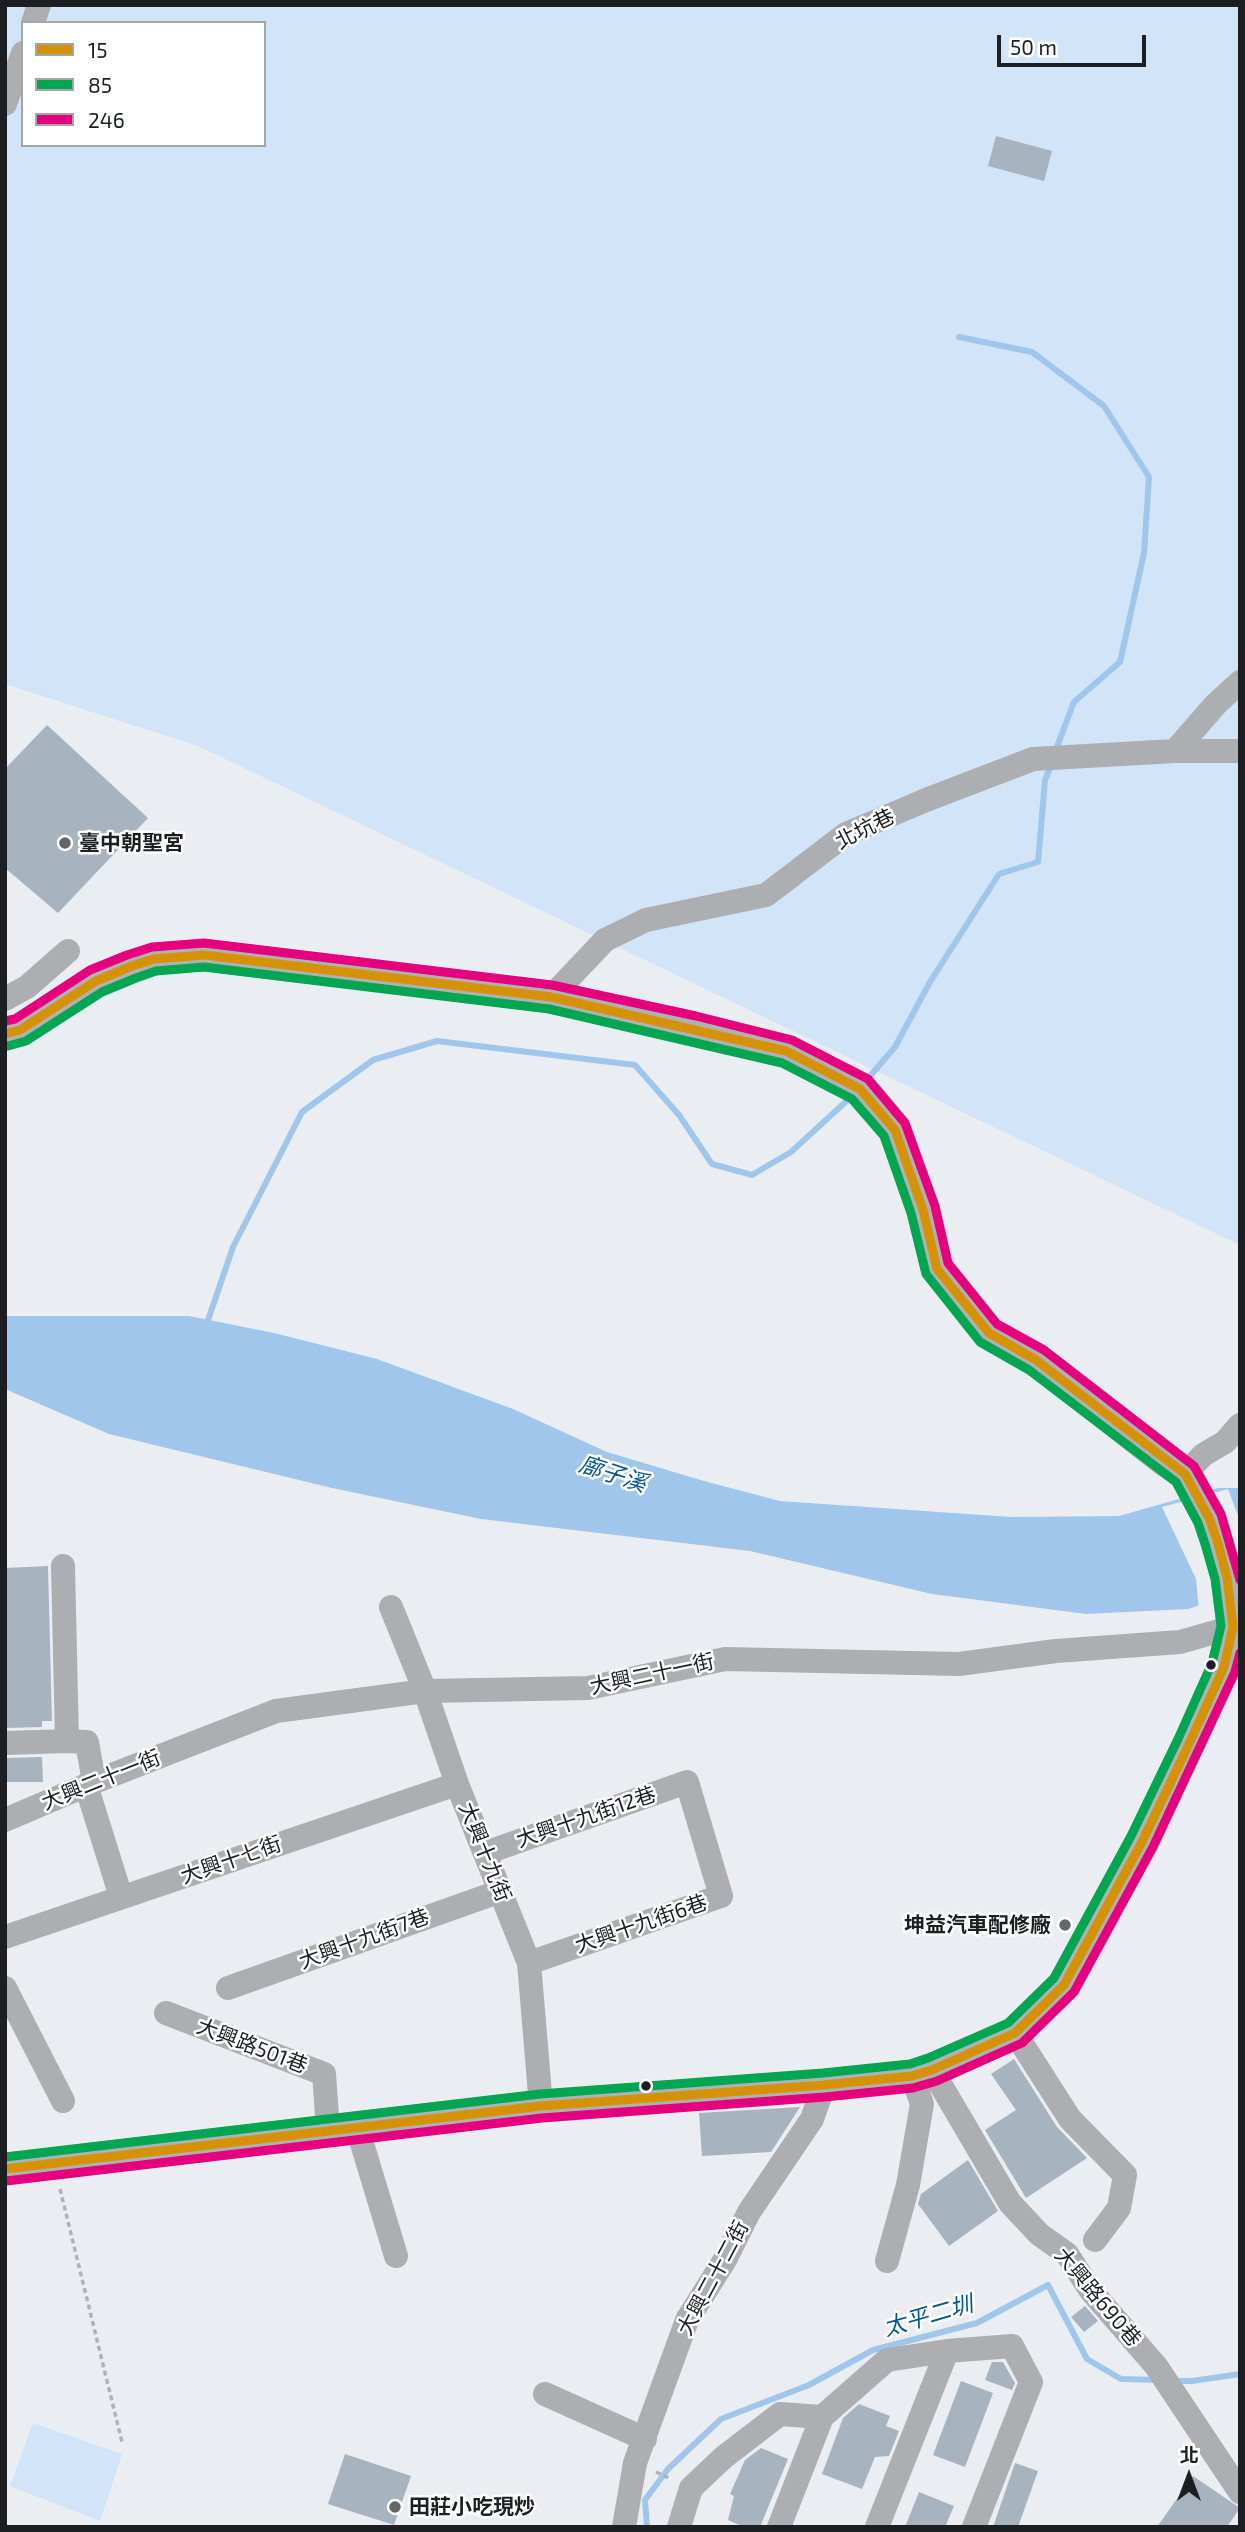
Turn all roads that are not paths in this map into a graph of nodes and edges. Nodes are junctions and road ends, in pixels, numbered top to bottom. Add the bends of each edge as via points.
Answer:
1 (21, 59) edge
2 (5, 104) edge
3 (1240, 682) edge
4 (1175, 751) junction
5 (1240, 751) edge
6 (68, 951) dead end
7 (551, 997) junction
8 (5, 999) edge
9 (5, 1034) edge
10 (1240, 1425) edge
11 (1188, 1480) junction
12 (63, 1566) dead end
13 (391, 1607) dead end
14 (1235, 1621) edge
15 (425, 1691) junction
16 (67, 1741) junction
17 (5, 1743) edge
18 (687, 1782) joint
19 (90, 1783) junction
20 (457, 1784) junction
21 (5, 1820) edge
22 (485, 1853) junction
23 (500, 1891) junction
24 (121, 1897) junction
25 (5, 1937) edge
26 (529, 1963) junction
27 (5, 1987) edge
28 (228, 1988) dead end
29 (166, 2013) dead end
30 (1015, 2033) junction
31 (922, 2073) junction
32 (824, 2085) junction
33 (63, 2101) dead end
34 (541, 2106) junction
35 (343, 2128) junction
36 (5, 2169) edge
37 (1095, 2240) dead end
38 (396, 2256) dead end
39 (887, 2261) dead end
40 (947, 2351) junction
41 (545, 2394) dead end
42 (822, 2417) junction
43 (645, 2439) junction
44 (1240, 2492) edge
45 (624, 2527) edge
46 (679, 2527) edge
47 (779, 2527) edge
48 (877, 2527) edge
49 (974, 2527) edge

1 - 2 street
3 - 4 street
4 - 5 street, 北坑巷
4 - 7 street, 北坑巷 via 1033,759 926,800 846,834 766,895 646,920 605,940
6 - 8 street via 27,987
7 - 9 main road via 231,958 179,956 154,959 96,981 20,1030
7 - 11 main road via 786,1051 854,1086 895,1130 923,1210 937,1269 989,1333 1036,1360
10 - 11 street via 1225,1442 1203,1455
11 - 14 main road via 1217,1540
12 - 16 street
13 - 15 street, 大興十九街
14 - 15 street, 大興二十一街 via 1180,1642 959,1664 725,1659 588,1688
14 - 30 main road via 1224,1667 1142,1842 1064,1985
15 - 19 street, 大興二十一街 via 275,1712
15 - 20 street, 大興十九街
16 - 17 street
16 - 19 street via 87,1742
18 - 22 street, 大興十九街12巷
18 - 26 street, 大興十九街6巷 via 721,1896
19 - 21 street, 大興二十一街
19 - 24 street
20 - 22 street, 大興十九街
20 - 24 street, 大興十七街
22 - 23 street, 大興十九街
23 - 26 street, 大興十九街
23 - 28 street, 大興十九街7巷
24 - 25 street, 大興十七街
26 - 34 street, 大興十九街
27 - 33 street
29 - 35 street, 大興路501巷 via 324,2074
30 - 31 main road
30 - 37 street via 1070,2119 1125,2175 1119,2208
31 - 32 main road
31 - 39 street via 922,2104 908,2185
31 - 44 street, 大興路690巷 via 1010,2203 1067,2255 1091,2291 1156,2366
32 - 34 main road
32 - 43 street, 大興二十二街 via 812,2119 748,2211 726,2258 687,2320
34 - 35 main road
35 - 36 main road
35 - 38 street
40 - 42 street via 887,2360
40 - 48 street
40 - 49 street via 1012,2346 1031,2382
41 - 43 street
42 - 46 street via 780,2414 724,2457 691,2488
42 - 47 street
43 - 45 street, 大興二十二街 via 635,2463

